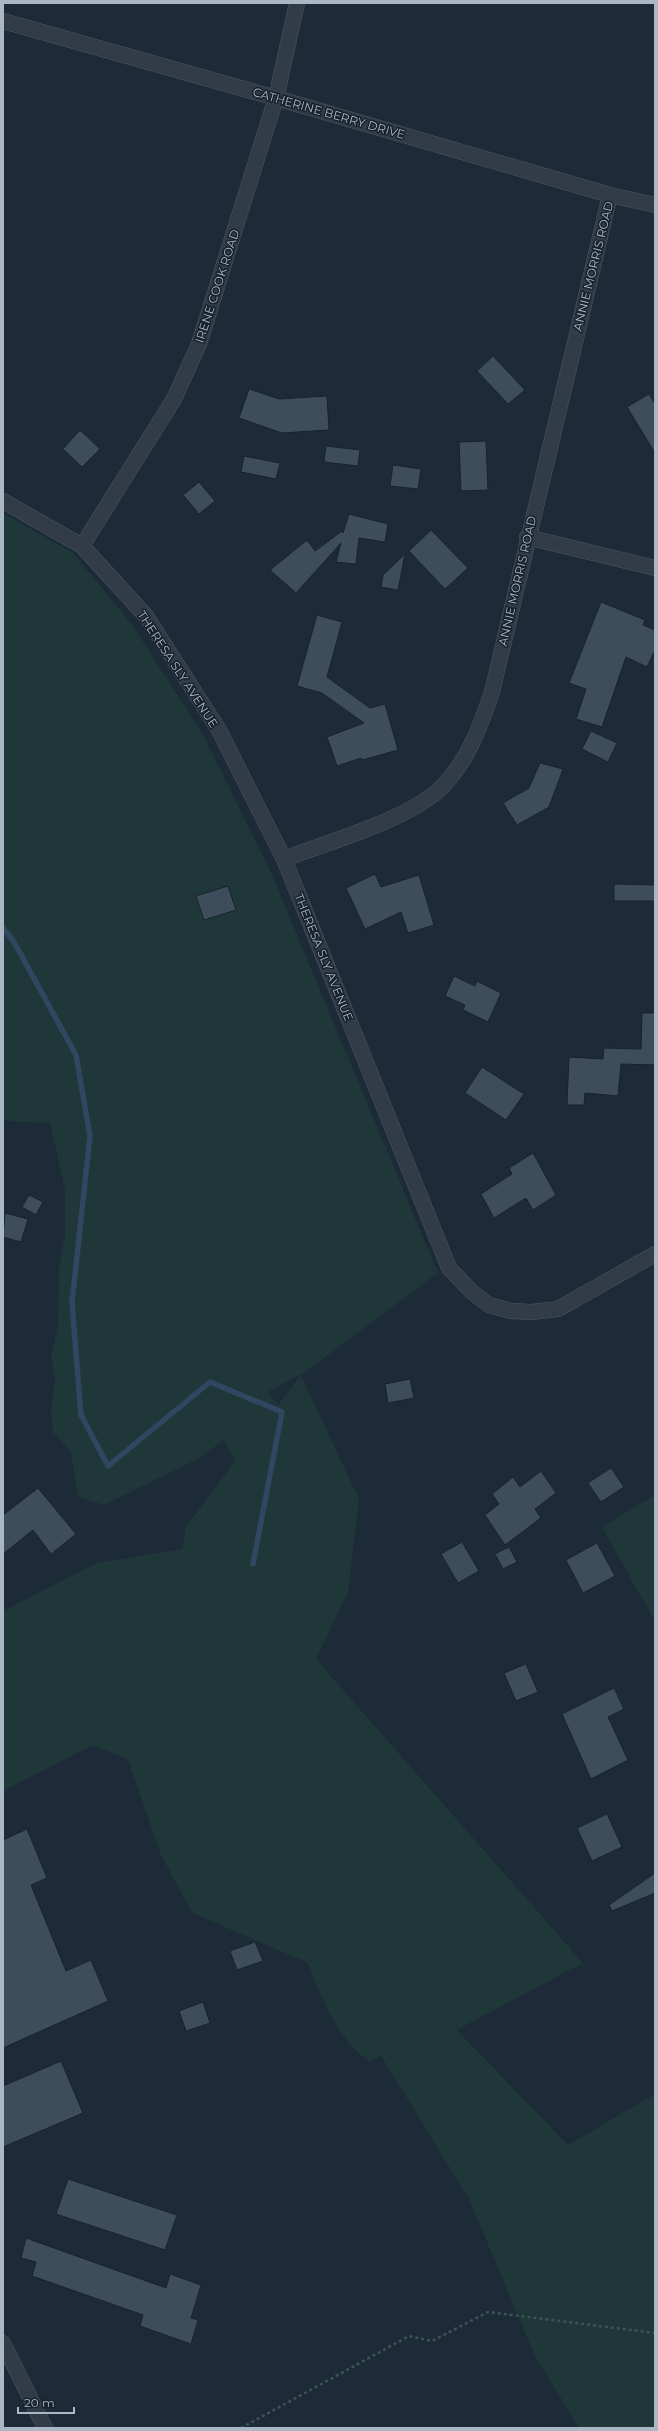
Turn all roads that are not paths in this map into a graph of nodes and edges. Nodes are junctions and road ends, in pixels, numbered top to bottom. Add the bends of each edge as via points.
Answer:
1 (297, 3) edge
2 (3, 21) edge
3 (276, 98) junction
4 (610, 195) junction
5 (655, 205) edge
6 (3, 501) edge
7 (527, 537) junction
8 (82, 546) junction
9 (655, 568) edge
10 (284, 859) junction
11 (655, 1254) edge
12 (3, 2343) edge
13 (45, 2428) edge

1 - 3 street, IRENE COOK ROAD
2 - 3 street, CATHERINE BERRY DRIVE
3 - 4 street, CATHERINE BERRY DRIVE
3 - 8 street, IRENE COOK ROAD via 198,344 174,399
4 - 5 street, CATHERINE BERRY DRIVE
4 - 7 street, ANNIE MORRIS ROAD
6 - 8 street, THERESA SLY AVENUE
7 - 9 street
7 - 10 street, ANNIE MORRIS ROAD via 492,692 478,734 451,776 430,797 389,820
8 - 10 street, THERESA SLY AVENUE via 146,616 218,730
10 - 11 street, THERESA SLY AVENUE via 449,1268 472,1292 489,1305 511,1311 531,1312 558,1309
12 - 13 street

